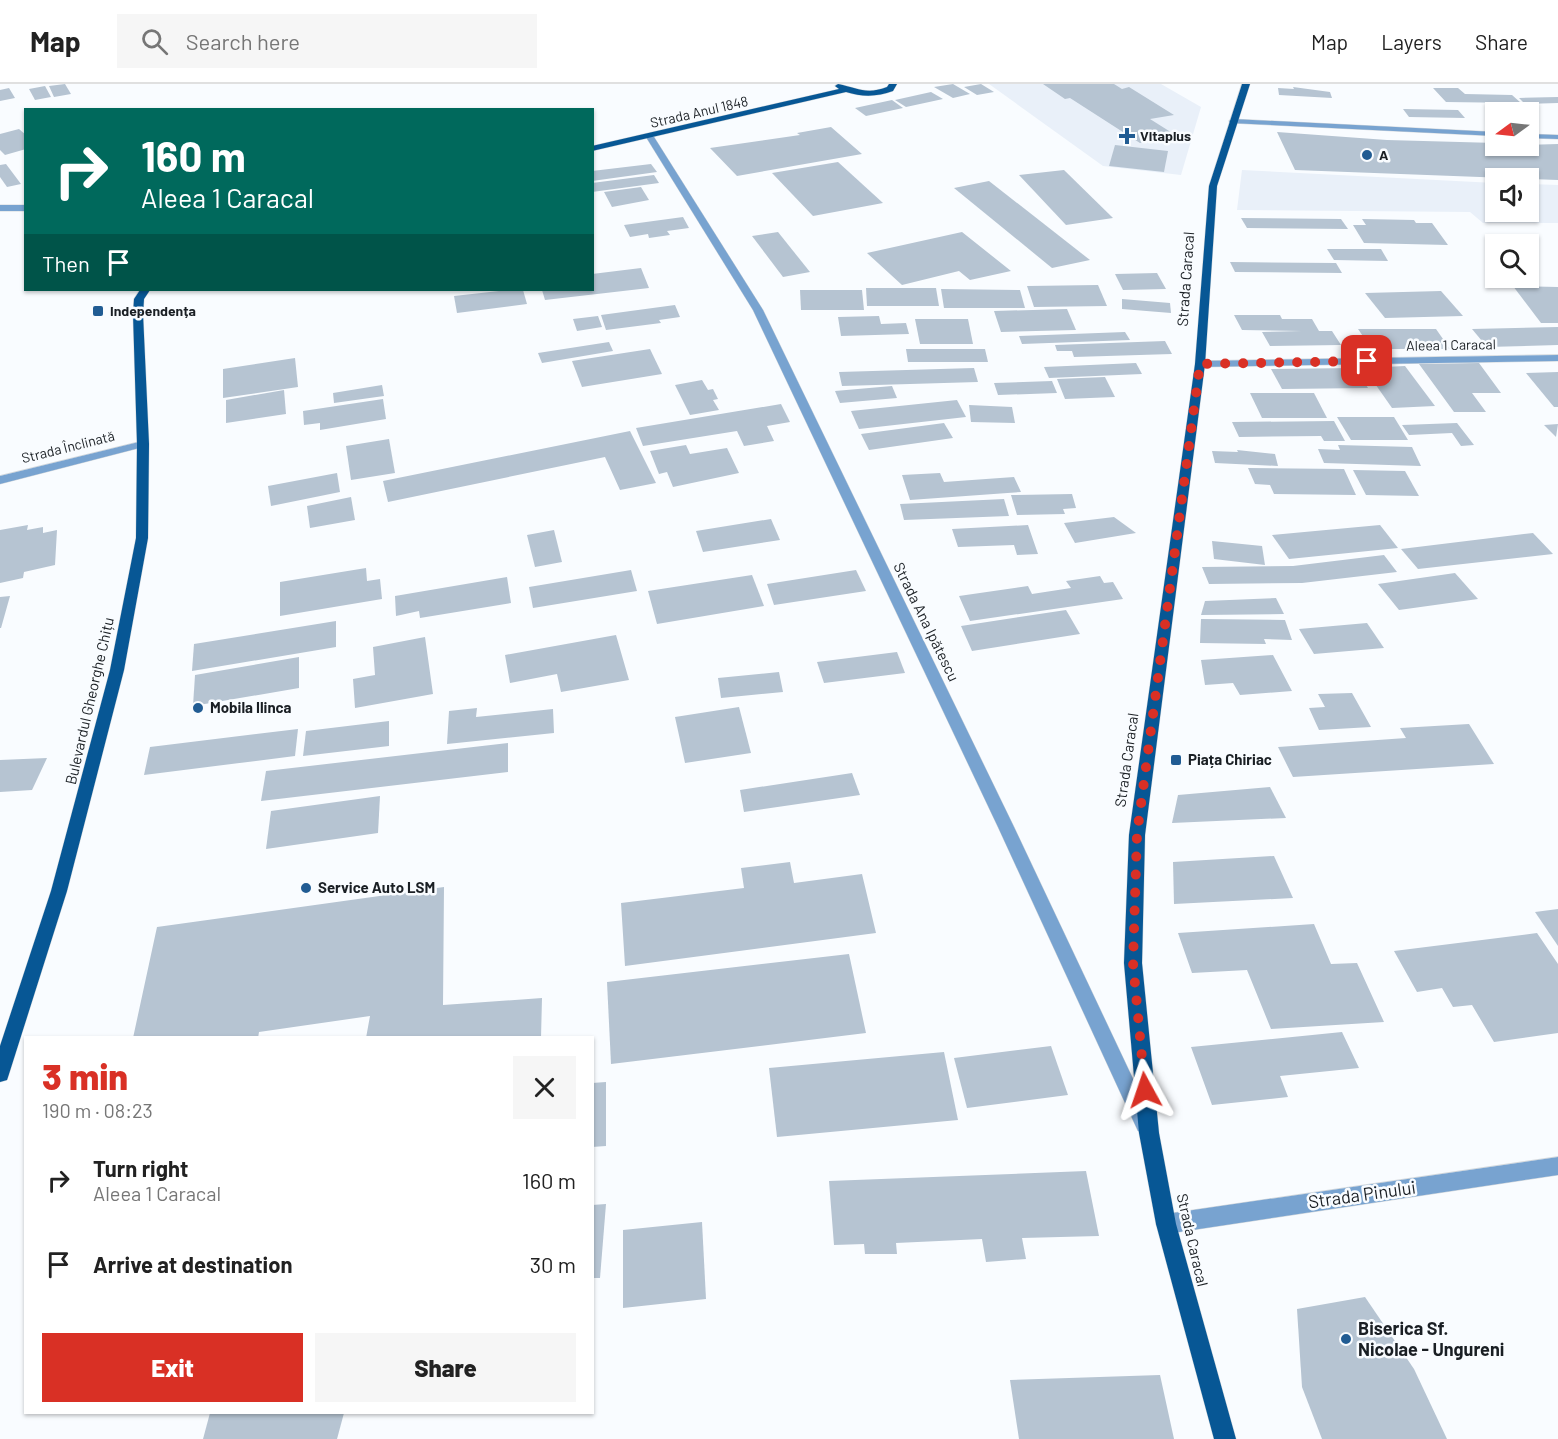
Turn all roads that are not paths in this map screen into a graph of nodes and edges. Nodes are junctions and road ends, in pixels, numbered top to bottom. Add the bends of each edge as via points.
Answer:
1 (838, 84) edge
2 (893, 84) edge
3 (1246, 84) edge
4 (846, 90) junction
5 (1233, 121) junction
6 (1485, 133) edge
7 (1539, 136) edge
8 (650, 137) junction
9 (1558, 137) edge
10 (594, 149) edge
11 (0, 208) edge
12 (24, 208) edge
13 (144, 291) edge
14 (1558, 358) edge
15 (1200, 364) junction
16 (143, 444) junction
17 (0, 480) edge
18 (0, 1074) edge
19 (1149, 1133) junction
20 (1558, 1166) edge
21 (1166, 1224) junction
22 (1225, 1439) edge

1 - 4 main road
2 - 4 main road via 875,94
3 - 5 main road, Strada Caracal
4 - 8 main road, Strada Anul 1848
5 - 6 street
5 - 15 main road, Strada Caracal via 1213,186
7 - 9 street
8 - 10 main road, Strada Anul 1848
8 - 19 street, Strada Ana Ipătescu via 758,310
11 - 12 street
13 - 16 main road, Bulevardul Gheorghe Chițu via 139,299 138,314
14 - 15 street, Aleea 1 Caracal
15 - 19 main road, Strada Caracal via 1137,834 1133,963
16 - 17 street, Strada Înclinată
16 - 18 main road, Bulevardul Gheorghe Chițu via 142,538 117,670 59,891
19 - 21 main road, Strada Caracal
20 - 21 street, Strada Pinului
21 - 22 main road, Strada Caracal

